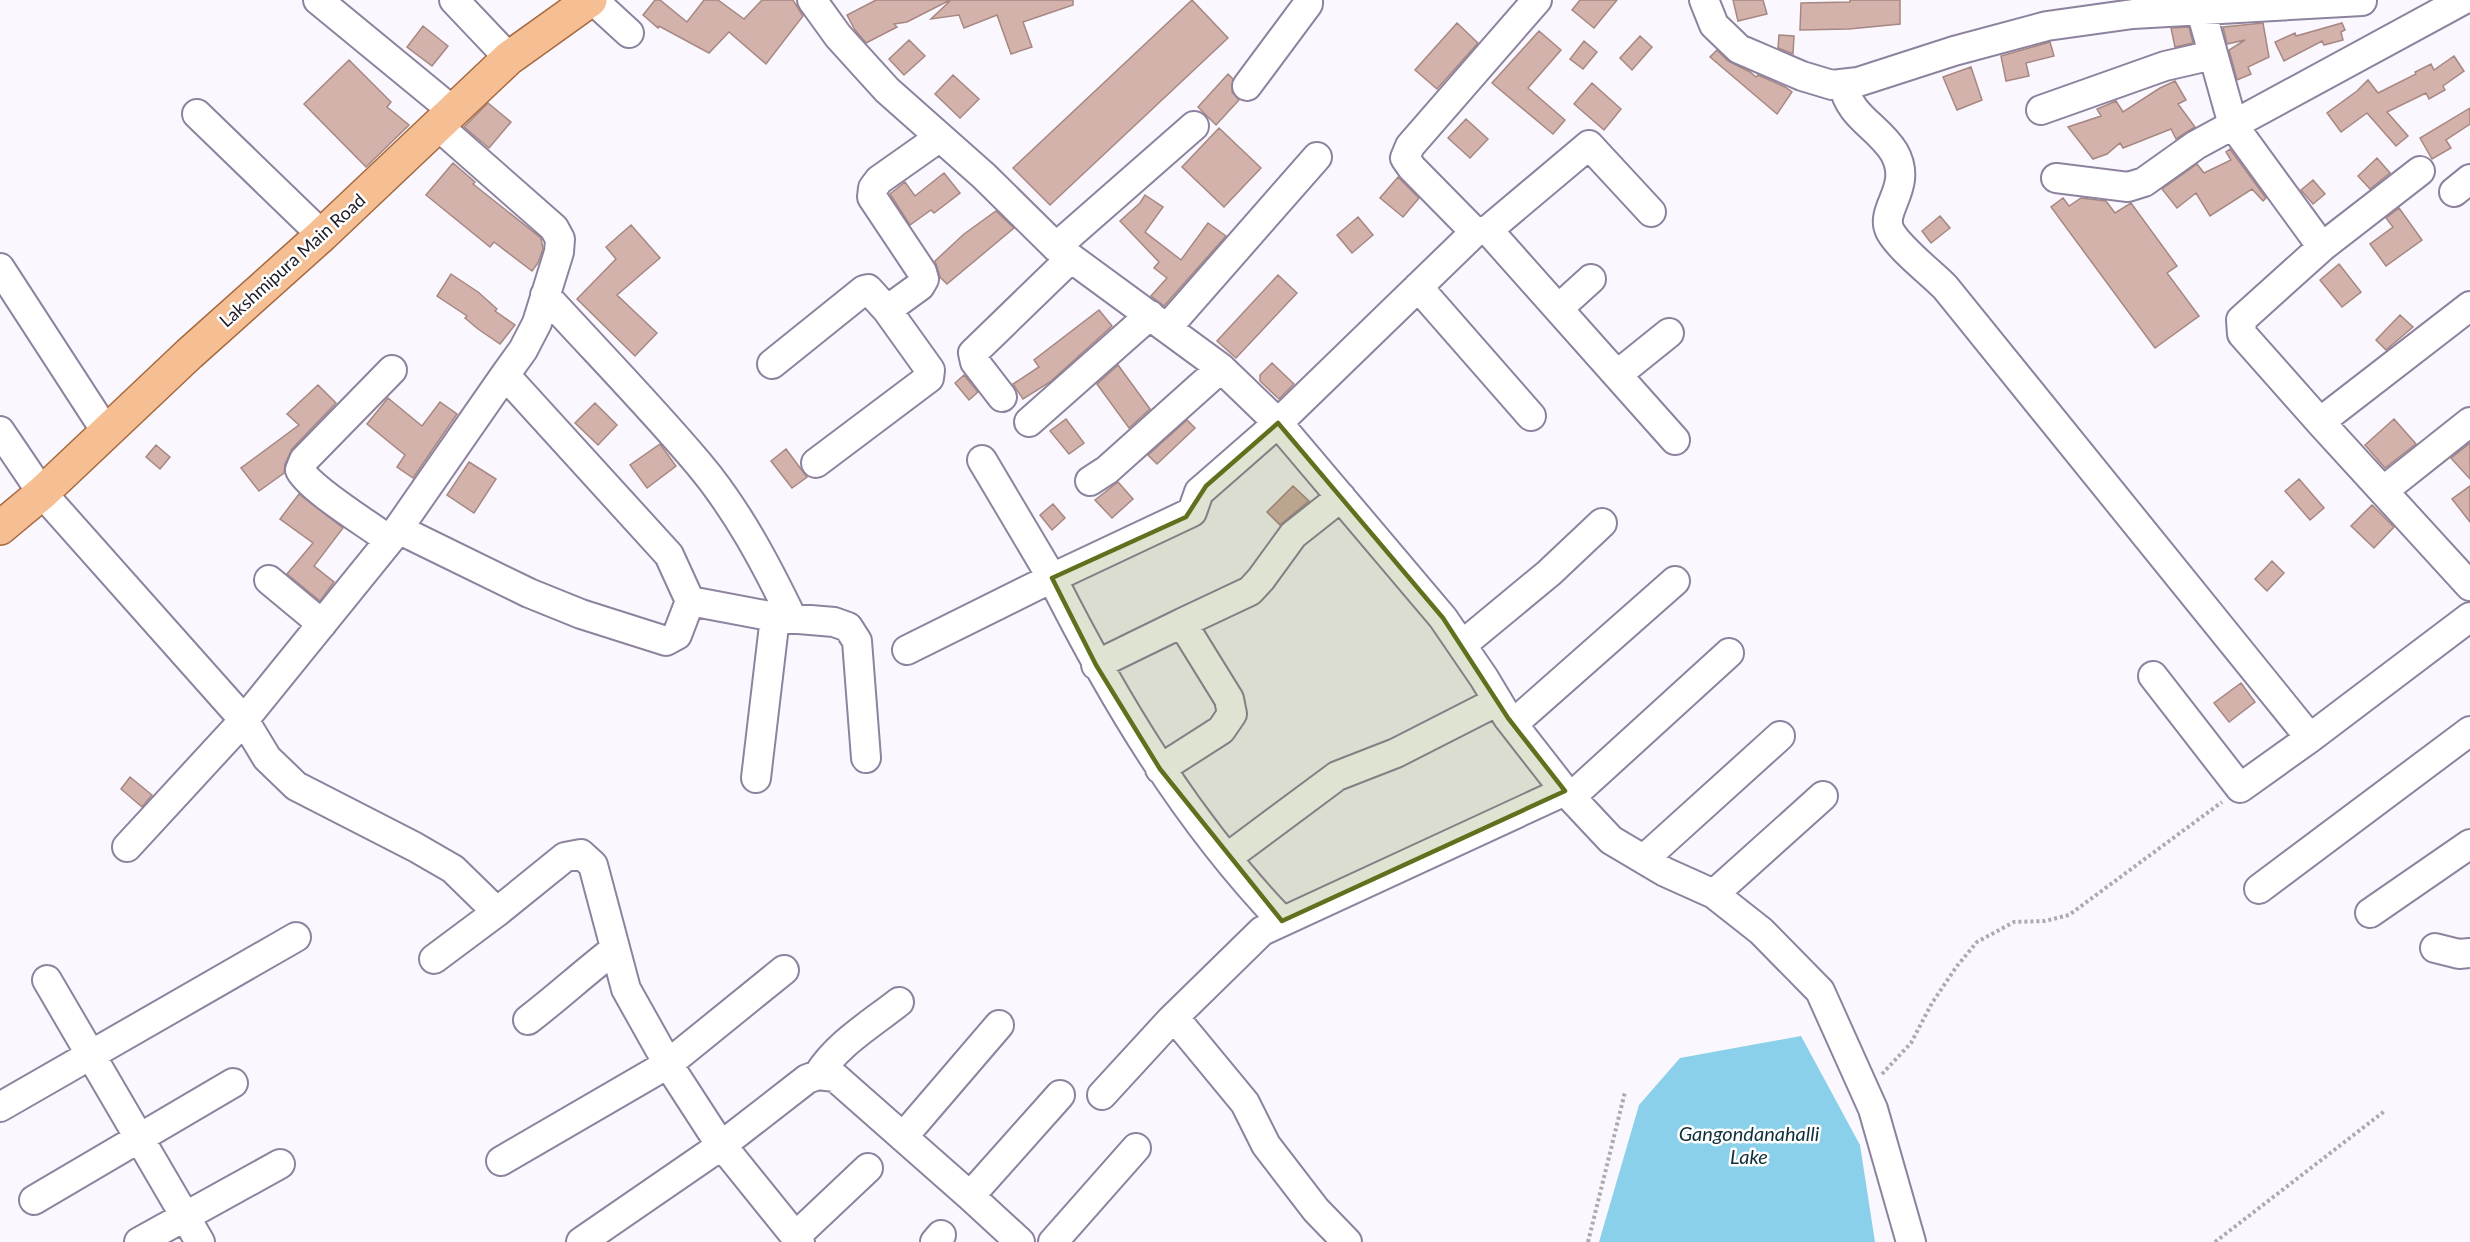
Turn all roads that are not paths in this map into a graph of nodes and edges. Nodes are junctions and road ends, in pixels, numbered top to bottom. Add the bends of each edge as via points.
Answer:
1 (318, 0) edge
2 (454, 0) edge
3 (592, 0) edge
4 (812, 0) edge
5 (1308, 0) edge
6 (1537, 0) edge
7 (1704, 0) edge
8 (2463, 0) edge
9 (2362, 1) edge
10 (2199, 5) edge
11 (629, 33) dead end
12 (2213, 55) junction
13 (509, 58) junction
14 (1843, 84) junction
15 (1247, 86) dead end
16 (2041, 110) dead end
17 (196, 114) dead end
18 (445, 118) junction
19 (2233, 124) junction
20 (1194, 126) dead end
21 (940, 137) junction
22 (1317, 157) dead end
23 (2420, 171) dead end
24 (2056, 178) dead end
25 (1651, 212) dead end
26 (1481, 231) junction
27 (322, 235) junction
28 (2322, 247) junction
29 (1064, 253) junction
30 (0, 268) edge
31 (1591, 279) dead end
32 (1418, 286) junction
33 (544, 295) junction
34 (2470, 306) edge
35 (1558, 308) junction
36 (887, 310) junction
37 (1158, 321) junction
38 (1669, 333) dead end
39 (772, 364) dead end
40 (1221, 368) junction
41 (392, 370) dead end
42 (1618, 374) junction
43 (505, 375) junction
44 (1002, 397) dead end
45 (1531, 417) dead end
46 (1029, 422) dead end
47 (2320, 422) junction
48 (2470, 422) edge
49 (1278, 423) junction
50 (0, 431) edge
51 (107, 433) junction
52 (1675, 440) dead end
53 (982, 460) dead end
54 (816, 463) dead end
55 (1090, 481) dead end
56 (2383, 491) junction
57 (42, 493) junction
58 (1341, 497) junction
59 (1602, 523) dead end
60 (0, 528) edge
61 (393, 534) junction
62 (1052, 578) junction
63 (269, 580) dead end
64 (1675, 581) dead end
65 (2470, 586) edge
66 (690, 602) junction
67 (784, 617) junction
68 (2470, 617) edge
69 (1182, 623) junction
70 (322, 624) junction
71 (1462, 645) junction
72 (907, 650) dead end
73 (1729, 653) dead end
74 (1096, 665) junction
75 (2153, 676) dead end
76 (1505, 713) junction
77 (244, 720) junction
78 (2470, 731) edge
79 (1780, 736) dead end
80 (2310, 738) junction
81 (866, 758) dead end
82 (1160, 769) junction
83 (756, 778) dead end
84 (1568, 794) junction
85 (1823, 796) dead end
86 (2470, 844) edge
87 (127, 846) dead end
88 (1228, 857) junction
89 (1644, 860) junction
90 (2259, 889) dead end
91 (1714, 894) junction
92 (497, 912) junction
93 (2370, 913) dead end
94 (1282, 921) junction
95 (296, 937) dead end
96 (2435, 948) dead end
97 (615, 949) junction
98 (2470, 953) edge
99 (434, 959) dead end
100 (784, 970) dead end
101 (46, 980) dead end
102 (899, 1002) dead end
103 (1174, 1017) junction
104 (528, 1020) dead end
105 (999, 1025) dead end
106 (90, 1055) junction
107 (668, 1064) junction
108 (818, 1075) junction
109 (233, 1083) dead end
110 (1060, 1095) dead end
111 (1102, 1095) dead end
112 (0, 1107) edge
113 (903, 1137) junction
114 (139, 1138) junction
115 (722, 1145) junction
116 (1136, 1148) dead end
117 (501, 1161) dead end
118 (280, 1164) dead end
119 (868, 1168) dead end
120 (970, 1196) junction
121 (34, 1200) dead end
122 (185, 1216) junction
123 (798, 1239) edge
124 (139, 1242) edge
125 (200, 1242) edge
126 (581, 1242) edge
127 (1020, 1242) edge
128 (1053, 1242) edge
129 (1347, 1242) edge
130 (1911, 1242) edge

1 - 18 street
2 - 13 street
3 - 11 street
3 - 13 main road, Lakshmipura Main Road
4 - 21 street via 838,36 887,90
5 - 15 street
6 - 26 street via 1410,146 1405,158
7 - 14 street via 1714,25 1739,49 1802,76 1832,85
8 - 19 street
9 - 10 street
10 - 12 street
10 - 14 street via 2048,26
12 - 16 street via 2165,66
12 - 19 street
13 - 18 main road, Lakshmipura Main Road
14 - 80 street via 1852,108 1884,140 1900,167 1901,185 1888,218 1889,229 1897,241 1945,287
17 - 27 street
18 - 27 main road, Lakshmipura Main Road
18 - 33 street via 554,228 560,239
19 - 24 street via 2144,182 2128,187
19 - 28 street
20 - 29 street
21 - 29 street
21 - 36 street via 873,188 872,196 924,279
22 - 37 street
23 - 28 street
25 - 26 street via 1589,145
26 - 32 street
26 - 35 street
27 - 51 main road, Lakshmipura Main Road
28 - 47 street via 2241,320 2242,334
29 - 37 street
29 - 44 street via 972,353
30 - 51 street
31 - 35 street
32 - 45 street
32 - 49 street
33 - 43 street via 537,323
33 - 67 street via 698,463 768,568
34 - 47 street
35 - 42 street
36 - 39 street via 873,293 864,290
36 - 54 street via 930,370 929,378
37 - 40 street
37 - 46 street
38 - 42 street
40 - 49 street
40 - 55 street
41 - 61 street via 304,460 300,470 316,488
42 - 52 street
43 - 61 street
43 - 66 street via 669,555
47 - 56 street
48 - 56 street
49 - 58 street
49 - 62 street via 1199,492 1192,512 1186,517
50 - 57 street
51 - 57 main road, Lakshmipura Main Road
53 - 62 street
56 - 65 street
57 - 60 main road, Lakshmipura Main Road
57 - 77 street
58 - 69 street via 1293,535 1250,591
58 - 71 street
59 - 71 street
61 - 66 street via 581,615 666,641 677,635
61 - 70 street
62 - 72 street
62 - 74 street
63 - 70 street
64 - 76 street
66 - 67 street
67 - 81 street via 834,621 848,627 857,641
67 - 83 street
68 - 80 street
69 - 74 street
69 - 82 street via 1229,699 1232,714 1221,730
70 - 77 street
71 - 76 street
73 - 84 street
74 - 82 street
75 - 80 street via 2240,788
76 - 84 street
76 - 88 street via 1337,776
77 - 87 street
77 - 92 street via 267,759 296,786 453,870
78 - 90 street
79 - 89 street
82 - 88 street
84 - 89 street via 1611,840
84 - 94 street
85 - 91 street
86 - 93 street
88 - 94 street
89 - 91 street
91 - 130 street via 1761,931 1820,991 1873,1109
92 - 97 street via 565,857 581,854 593,865
92 - 99 street
94 - 103 street via 1262,931
95 - 106 street
96 - 98 street
97 - 104 street
97 - 107 street via 626,989
100 - 107 street
101 - 106 street
102 - 108 street via 852,1039
103 - 111 street
103 - 129 street via 1245,1103 1266,1145 1316,1210
105 - 113 street
106 - 112 street
106 - 114 street
107 - 115 street
107 - 117 street
108 - 113 street via 835,1077
108 - 115 street via 807,1079
109 - 114 street
110 - 120 street
113 - 120 street
114 - 121 street
114 - 122 street
115 - 123 street
115 - 126 street
116 - 128 street
118 - 122 street
119 - 123 street
120 - 127 street
122 - 124 street
122 - 125 street

